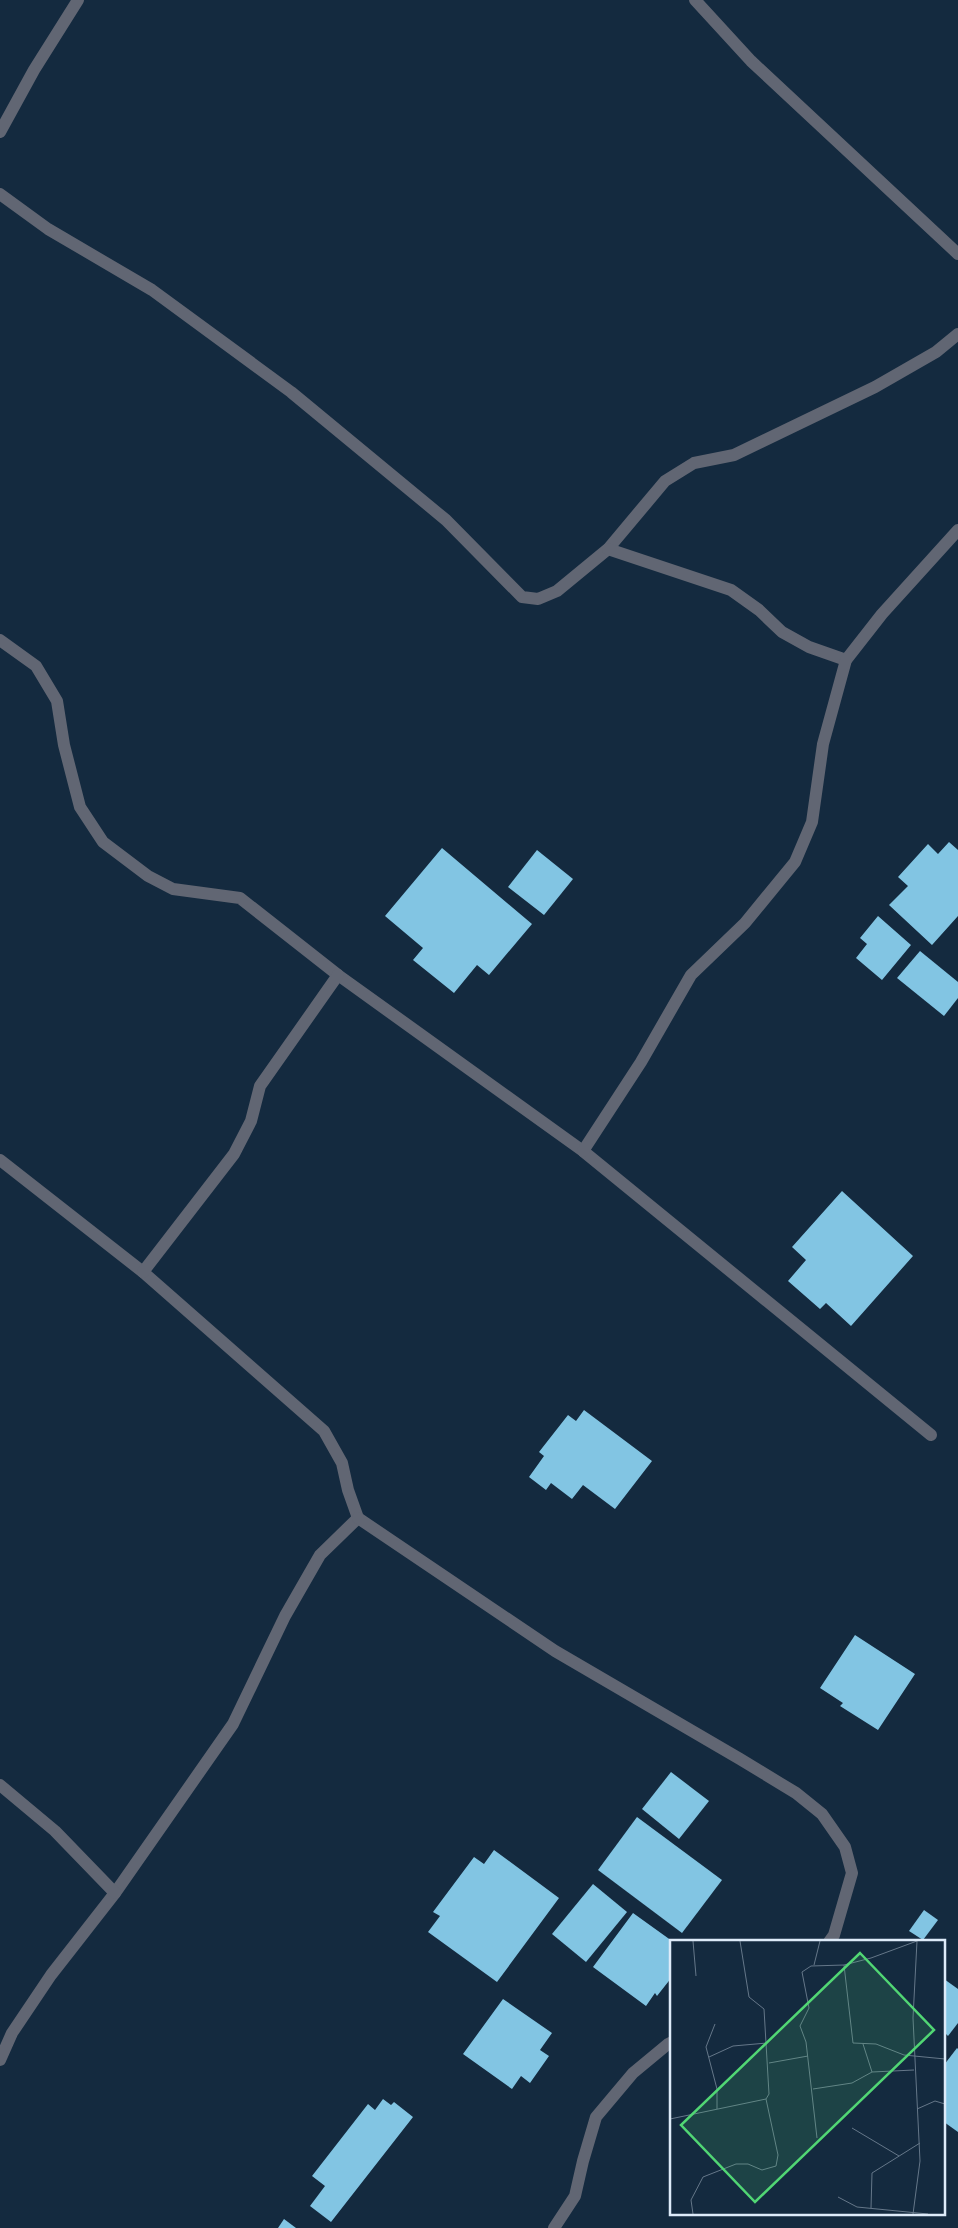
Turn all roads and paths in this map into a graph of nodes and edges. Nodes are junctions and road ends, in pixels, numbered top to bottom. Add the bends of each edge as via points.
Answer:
1 (78, 0) edge
2 (695, 0) edge
3 (0, 132) edge
4 (0, 194) edge
5 (958, 254) edge
6 (958, 334) edge
7 (958, 530) edge
8 (608, 549) junction
9 (0, 640) edge
10 (846, 660) junction
11 (338, 975) junction
12 (583, 1151) junction
13 (1, 1162) edge
14 (143, 1272) junction
15 (931, 1435) dead end
16 (358, 1518) junction
17 (0, 1785) edge
18 (115, 1893) junction
19 (830, 1940) edge
20 (670, 2043) edge
21 (0, 2060) edge
22 (554, 2228) edge

1 - 3 street
2 - 5 street via 751,61
4 - 8 street via 48,229 152,290 291,392 446,520 522,597 538,600 557,591
6 - 8 street via 936,352 875,387 734,455 694,463 665,481
7 - 10 street via 882,614
8 - 10 street via 731,590 782,632 809,647
9 - 11 street via 36,666 57,701 64,746 80,807 103,842 148,876 173,889 240,898
10 - 12 street via 823,744 812,822 795,862 745,923 690,975 641,1062
11 - 12 street
11 - 14 street via 260,1086 251,1121 234,1154
12 - 15 street
13 - 14 street
14 - 16 street via 324,1431 342,1463
16 - 18 street via 320,1555 285,1616 233,1724
16 - 19 street via 555,1651 796,1793 822,1814 845,1847 852,1873
17 - 18 street via 56,1831
18 - 21 street via 51,1975 12,2033
20 - 22 street via 632,2073 596,2117 575,2196

